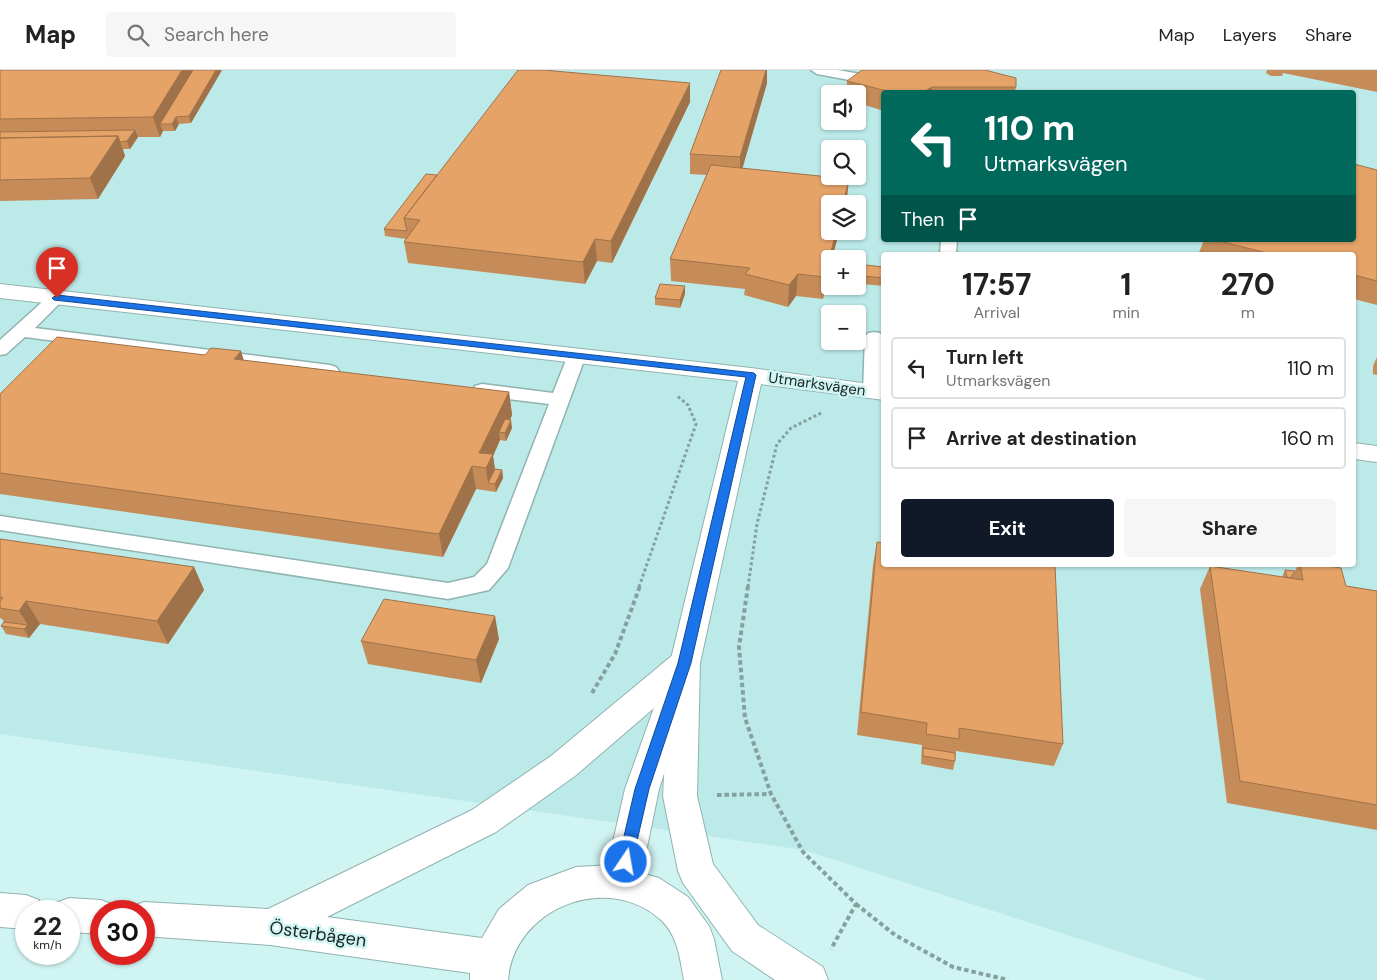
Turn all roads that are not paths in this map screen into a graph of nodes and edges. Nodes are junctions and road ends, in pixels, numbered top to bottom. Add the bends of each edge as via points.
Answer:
1 (817, 70) edge
2 (855, 77) edge
3 (0, 291) edge
4 (57, 298) junction
5 (20, 331) junction
6 (874, 337) dead end
7 (0, 350) edge
8 (577, 355) junction
9 (344, 373) edge
10 (751, 375) junction
11 (462, 388) edge
12 (878, 393) edge
13 (560, 400) junction
14 (1356, 451) edge
15 (1377, 454) edge
16 (0, 523) edge
17 (685, 663) junction
18 (622, 881) junction
19 (0, 910) edge
20 (15, 911) edge
21 (155, 920) edge
22 (270, 927) junction
23 (490, 969) edge
24 (703, 980) edge
25 (809, 980) edge

1 - 2 lane
3 - 4 street, Utmarksvägen
4 - 5 lane
4 - 8 street, Utmarksvägen
5 - 7 lane
5 - 9 lane
6 - 12 lane
8 - 10 street, Utmarksvägen
8 - 13 lane
10 - 12 street, Utmarksvägen
10 - 17 street, Utmarksvägen
11 - 13 lane
13 - 16 lane via 497,568 481,584 456,590
14 - 15 street
17 - 18 street, Utmarksvägen via 642,789
17 - 22 street via 563,766 484,821
17 - 25 street via 680,796 696,871 744,938
18 - 23 street via 582,881 544,894 512,921
18 - 24 street via 658,895 687,922 703,959
19 - 20 street
21 - 22 street, Österbågen
22 - 23 street, Österbågen

